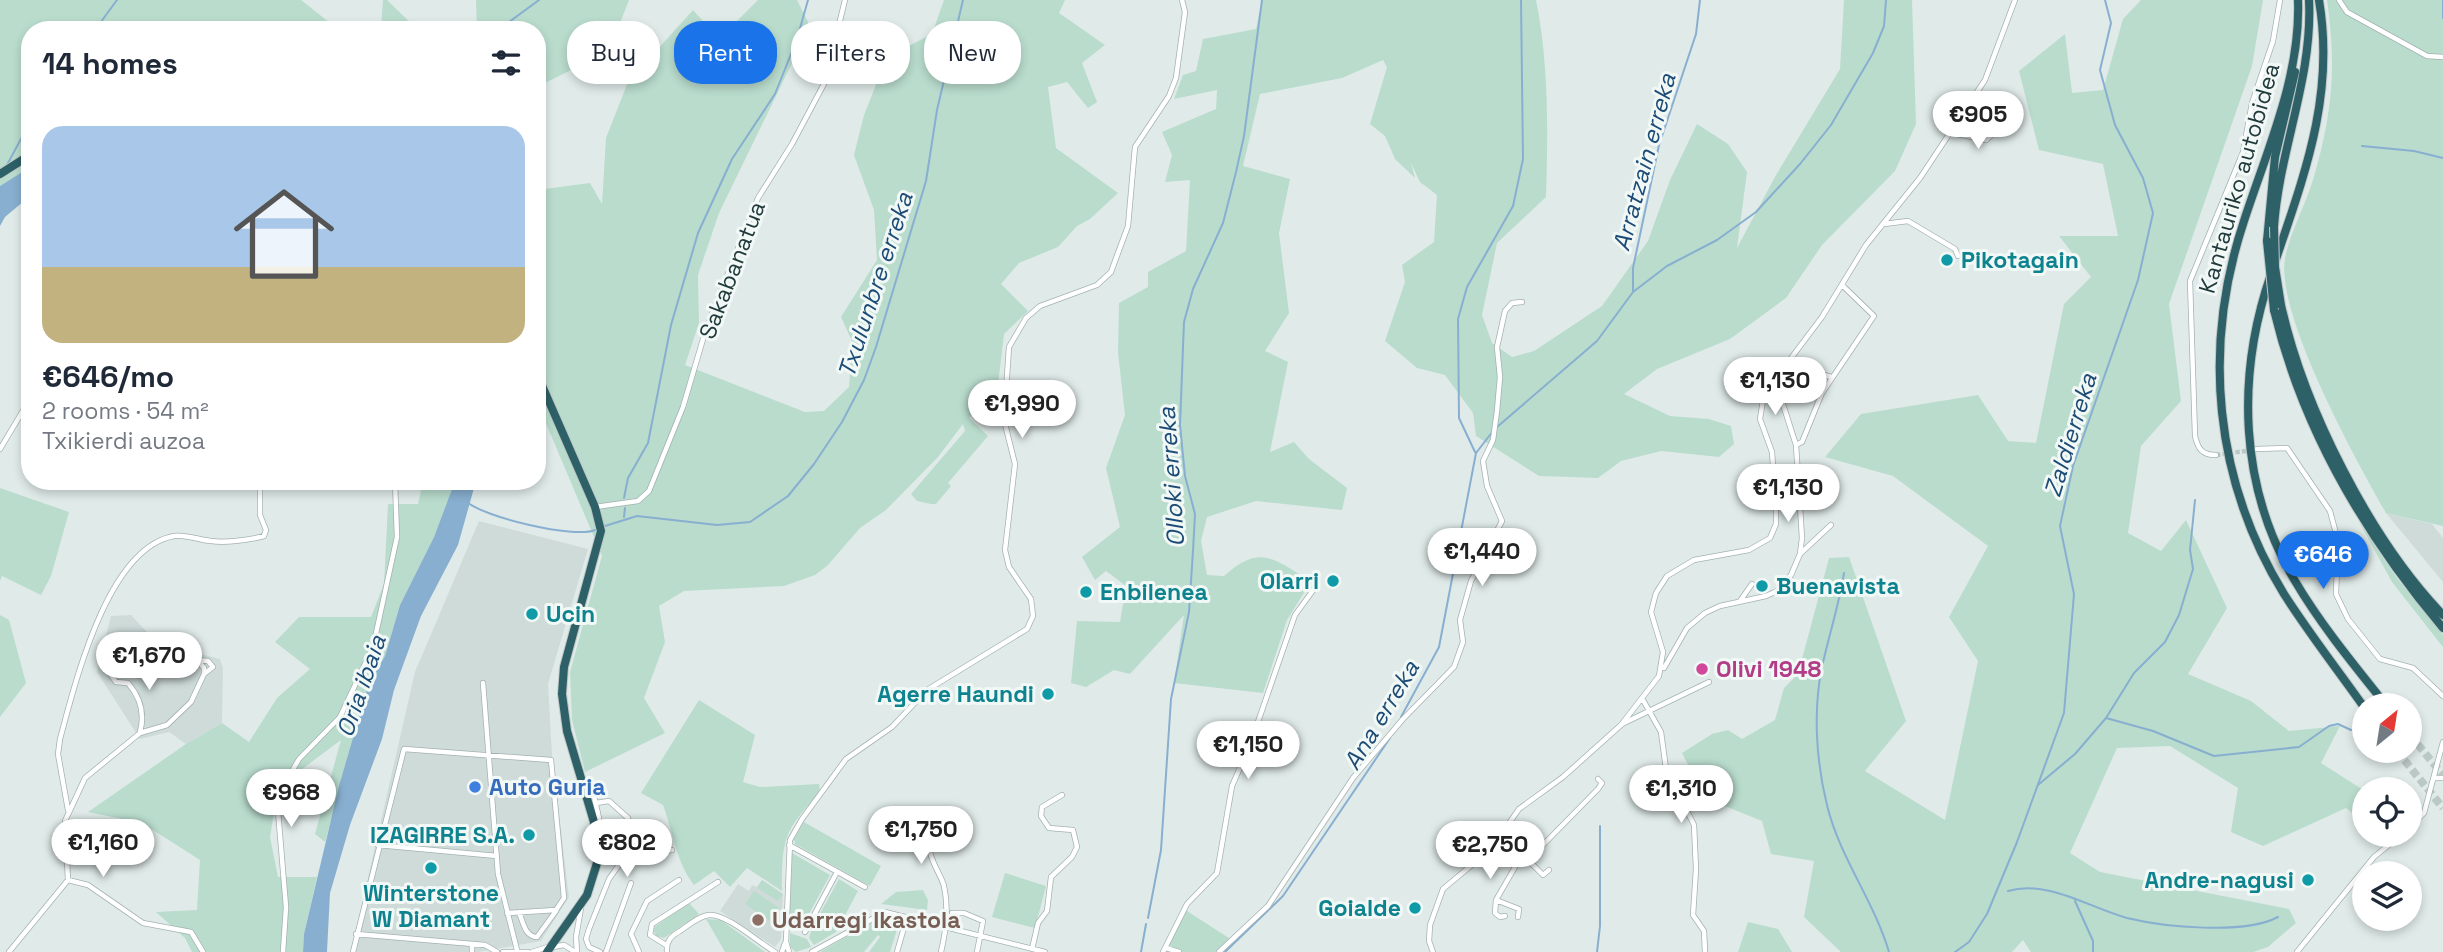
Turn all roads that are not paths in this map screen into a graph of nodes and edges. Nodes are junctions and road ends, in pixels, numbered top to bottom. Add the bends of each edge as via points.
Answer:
1 (845, 0) edge
2 (1182, 0) edge
3 (2015, 0) edge
4 (2280, 0) edge
5 (2298, 0) edge
6 (2309, 0) edge
7 (2319, 0) edge
8 (2339, 0) edge
9 (2299, 23) junction
10 (2443, 57) edge
11 (1998, 129) dead end
12 (1948, 132) junction
13 (21, 161) edge
14 (0, 174) edge
15 (1883, 224) junction
16 (1958, 256) dead end
17 (1842, 285) junction
18 (1522, 302) dead end
19 (2278, 307) junction
20 (1787, 364) junction
21 (1831, 377) junction
22 (1772, 382) junction
23 (546, 395) edge
24 (21, 414) edge
25 (1796, 445) junction
26 (0, 449) edge
27 (2257, 449) tunnel mouth
28 (2216, 455) dead end
29 (260, 490) edge
30 (395, 490) edge
31 (595, 507) junction
32 (1831, 525) dead end
33 (1800, 554) junction
34 (1752, 584) dead end
35 (1314, 589) dead end
36 (1739, 601) junction
37 (2443, 615) edge
38 (2443, 628) edge
39 (119, 654) dead end
40 (204, 674) dead end
41 (1659, 676) junction
42 (1709, 682) dead end
43 (483, 683) dead end
44 (2354, 693) edge
45 (2377, 693) edge
46 (2443, 696) edge
47 (1643, 700) junction
48 (1649, 710) junction
49 (1621, 725) junction
50 (140, 733) junction
51 (2443, 743) edge
52 (489, 754) junction
53 (2434, 778) junction
54 (2443, 778) edge
55 (1598, 779) dead end
56 (593, 792) dead end
57 (1062, 795) dead end
58 (596, 803) junction
59 (68, 810) junction
60 (2422, 815) edge
61 (628, 818) dead end
62 (595, 825) junction
63 (1502, 833) junction
64 (947, 834) dead end
65 (378, 845) junction
66 (789, 845) junction
67 (2386, 847) edge
68 (1526, 848) junction
69 (672, 850) dead end
70 (598, 853) junction
71 (1522, 854) junction
72 (497, 856) junction
73 (620, 856) junction
74 (1549, 870) dead end
75 (837, 872) junction
76 (68, 880) junction
77 (679, 880) dead end
78 (718, 882) dead end
79 (631, 883) dead end
80 (864, 887) dead end
81 (1496, 900) junction
82 (583, 901) junction
83 (556, 910) junction
84 (519, 912) junction
85 (507, 913) junction
86 (952, 913) dead end
87 (1505, 916) dead end
88 (907, 917) junction
89 (1518, 917) dead end
90 (947, 927) junction
91 (805, 932) dead end
92 (356, 934) junction
93 (981, 936) junction
94 (472, 944) junction
95 (666, 945) junction
96 (549, 949) edge
97 (1032, 949) junction
98 (1164, 950) edge
99 (518, 951) edge
100 (9, 952) edge
101 (203, 952) edge
102 (283, 952) edge
103 (353, 952) edge
104 (472, 952) edge
105 (497, 952) edge
106 (503, 952) edge
107 (530, 952) edge
108 (576, 952) edge
109 (600, 952) edge
110 (606, 952) edge
111 (639, 952) edge
112 (667, 952) edge
113 (775, 952) edge
114 (785, 952) edge
115 (812, 952) edge
116 (897, 952) edge
117 (941, 952) edge
118 (977, 952) edge
119 (1045, 952) edge
120 (1179, 952) edge
121 (1219, 952) edge
122 (1433, 952) edge
123 (1705, 952) edge
124 (2297, 952) edge

1 - 31 street, Sakabanatua via 825,82 758,198 649,491 638,502
2 - 66 street via 1185,12 1176,78 1135,147 1128,226 1111,272 1097,285 1040,306 1026,318 1009,347 1004,421 1015,464 1005,550 1009,567 1031,599 1033,617 1027,629 927,690 892,727 846,760
3 - 12 street via 1985,80
4 - 28 street via 2243,152 2190,281 2195,436 2200,450
5 - 9 highway, Kantauriko autobidea
6 - 19 highway, bridge via 2307,54 2274,227
7 - 45 highway via 2324,71 2320,111 2252,346 2247,397 2249,449 2256,488 2294,580
8 - 10 street via 2347,12 2427,56
9 - 19 highway, bridge via 2295,76 2276,157 2266,241
9 - 44 highway, Kantauriko autobidea via 2281,108 2225,288 2218,390 2227,455 2259,546 2283,592
11 - 12 street via 1986,140
12 - 15 street via 1920,178
13 - 14 highway
15 - 16 street via 1908,221 1955,249
15 - 17 street
17 - 20 street
17 - 21 street via 1874,316
18 - 121 street via 1512,303 1505,311 1497,347 1500,377 1494,434 1483,461 1487,486 1502,521 1481,557 1462,606 1460,656 1340,796 1277,895
19 - 37 highway via 2332,445 2377,526
19 - 38 highway via 2299,389 2336,471 2388,557
20 - 21 street
20 - 22 street
21 - 25 street via 1802,442
22 - 25 street
22 - 41 street via 1762,400 1760,419 1772,452 1774,529 1759,546 1694,560 1667,576 1651,612 1663,652
23 - 31 highway
24 - 26 street
25 - 33 street
27 - 46 street via 2287,448 2325,500 2338,541 2336,594 2371,650 2386,663 2413,668
29 - 59 street via 264,536 213,542 186,536 166,538 136,560 105,603 87,644 59,746
30 - 102 street via 397,537 373,647 340,717 299,760 284,785 278,811 285,907
31 - 62 highway via 600,541 564,667 562,694 567,731
32 - 33 street
33 - 36 street via 1791,575 1776,591
34 - 36 street
35 - 98 street via 1295,615 1232,786 1217,873 1187,904
36 - 41 street via 1693,622
39 - 50 street via 111,675 135,691 142,716
40 - 50 street via 191,702 167,725
41 - 47 street
42 - 48 street
43 - 52 street
47 - 48 street
47 - 49 street
48 - 49 street
48 - 123 street via 1661,732 1666,769 1694,825 1692,905 1704,931
49 - 63 street via 1519,809
50 - 59 street via 85,778
51 - 53 street
52 - 65 street via 404,749
52 - 72 street
52 - 83 street via 551,760 564,898
53 - 54 street
53 - 60 street
55 - 68 street via 1602,783 1598,789 1542,846 1528,844
56 - 58 street
57 - 97 street via 1042,807 1041,816 1049,828 1073,830 1077,847 1051,877 1047,911 1038,923
58 - 61 street via 609,801
58 - 62 street via 599,818
59 - 76 street via 64,830
62 - 70 highway
63 - 68 street
63 - 122 street via 1438,895 1429,933
64 - 90 street via 931,838 930,848 943,885
65 - 72 street
65 - 92 street
66 - 75 street
66 - 114 street
67 - 124 street
68 - 71 street
69 - 73 street
70 - 73 street via 612,851
70 - 82 highway via 595,875
71 - 74 street via 1543,874
71 - 81 street
72 - 85 street
73 - 109 street via 621,864 609,879 586,937 589,947
75 - 80 street
75 - 91 street
76 - 100 street
76 - 101 street via 96,890 143,923 191,932
77 - 111 street via 642,906 631,934
78 - 95 street via 652,925 650,935
79 - 110 street
81 - 87 street via 1495,913
81 - 89 street via 1519,909
82 - 96 highway
82 - 108 street
83 - 84 street
83 - 84 street via 533,937
84 - 85 street
85 - 99 street
86 - 93 street via 983,921
88 - 90 street
88 - 115 street via 880,913
88 - 116 street
90 - 93 street
90 - 117 street
92 - 94 street
92 - 103 street
93 - 97 street
93 - 118 street
94 - 104 street
94 - 105 street
95 - 112 street
95 - 113 street via 673,935 706,916 721,917
96 - 107 street
96 - 108 street via 564,945
97 - 119 street
98 - 120 street
99 - 106 street
99 - 107 street

